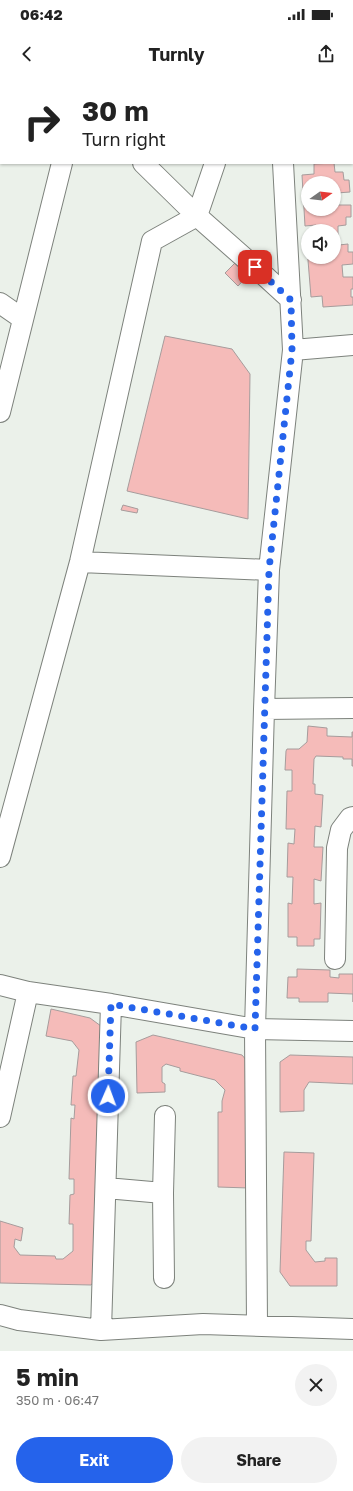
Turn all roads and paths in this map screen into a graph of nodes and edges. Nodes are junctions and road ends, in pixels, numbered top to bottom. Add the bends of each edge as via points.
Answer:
1 (62, 164) edge
2 (144, 164) edge
3 (215, 164) edge
4 (283, 164) edge
5 (197, 216) junction
6 (291, 300) junction
7 (0, 303) edge
8 (23, 319) junction
9 (353, 345) edge
10 (292, 350) junction
11 (0, 412) edge
12 (80, 562) junction
13 (269, 570) junction
14 (353, 708) edge
15 (264, 709) junction
16 (353, 817) edge
17 (0, 857) edge
18 (335, 959) dead end
19 (0, 986) edge
20 (28, 992) junction
21 (111, 1004) junction
22 (255, 1029) junction
23 (353, 1031) edge
24 (165, 1116) dead end
25 (0, 1117) edge
26 (106, 1188) junction
27 (163, 1193) junction
28 (164, 1278) dead end
29 (0, 1315) edge
30 (257, 1326) junction
31 (353, 1329) edge
32 (101, 1330) junction

1 - 8 street
2 - 5 street
3 - 5 street
4 - 6 street
5 - 6 street
5 - 12 street via 152,241
6 - 10 street
7 - 8 street
8 - 11 street
9 - 10 street
10 - 13 street
12 - 13 street
12 - 17 street
13 - 15 street
14 - 15 street
15 - 22 street
16 - 18 street via 341,830 337,848
19 - 20 street
20 - 21 street
20 - 25 street
21 - 22 street
21 - 26 street
22 - 23 street
22 - 30 street
24 - 27 street
26 - 27 street
26 - 32 street
27 - 28 street
29 - 32 street via 19,1320
30 - 31 street
30 - 32 street via 203,1324

